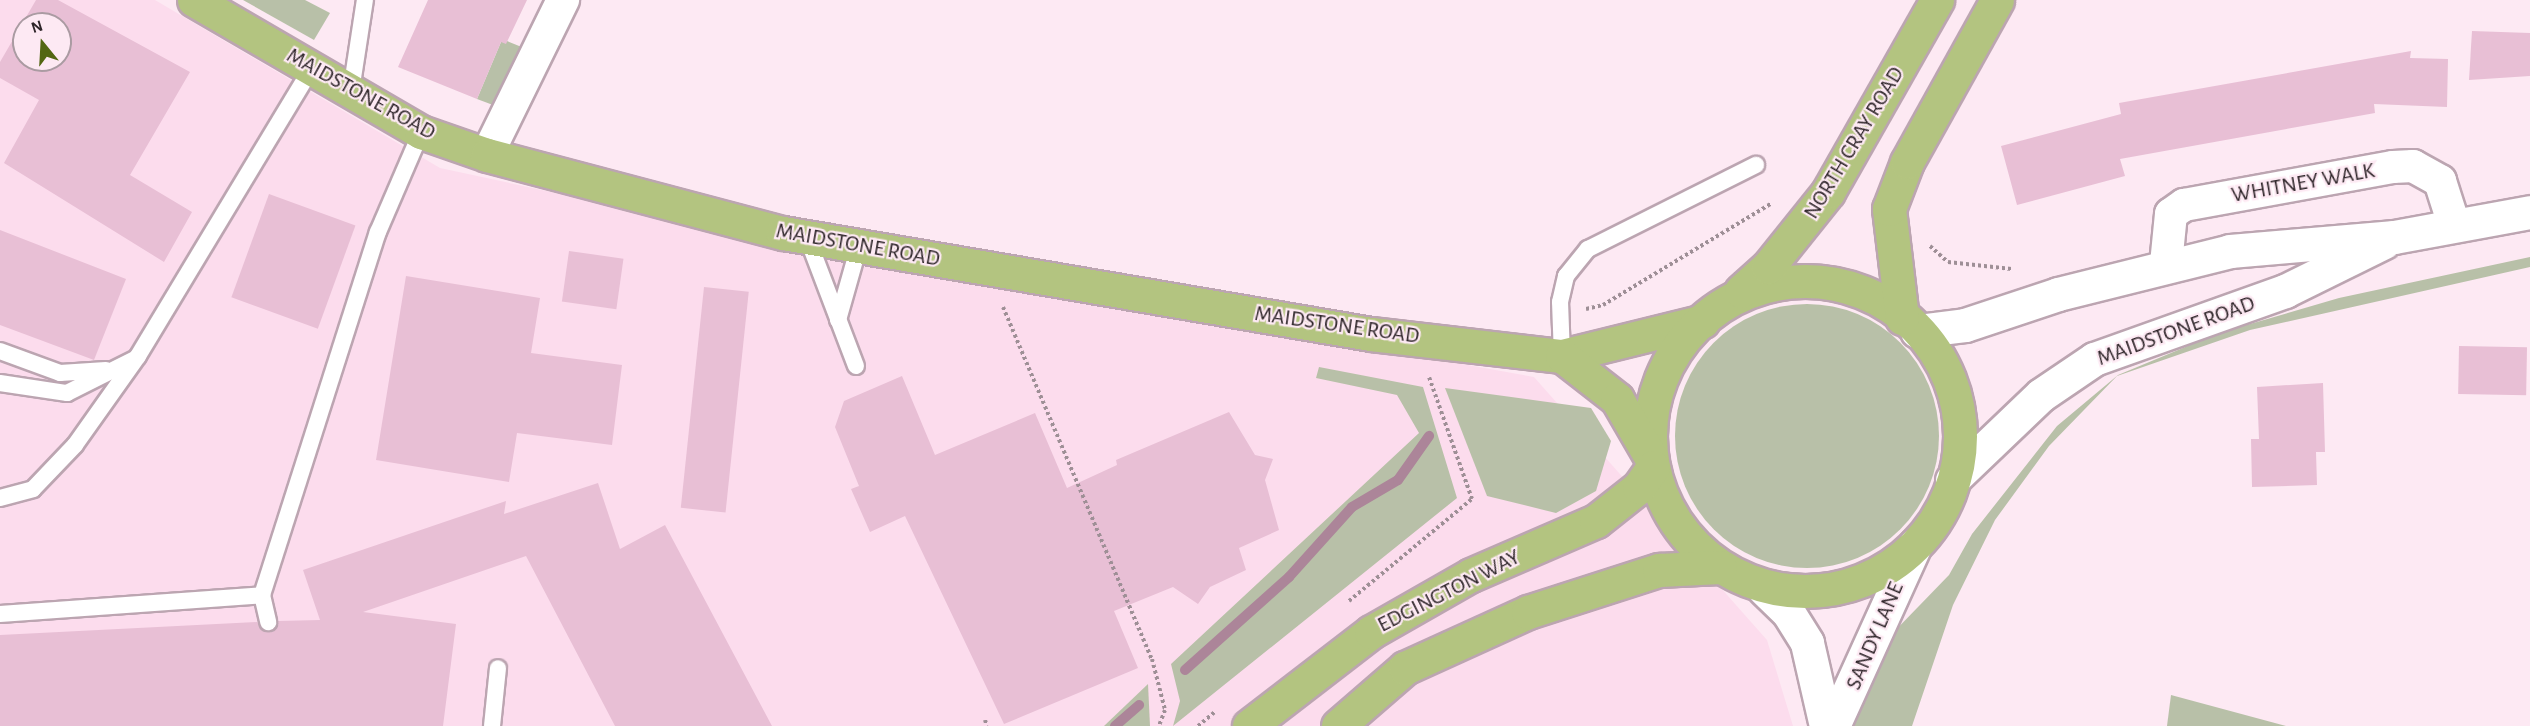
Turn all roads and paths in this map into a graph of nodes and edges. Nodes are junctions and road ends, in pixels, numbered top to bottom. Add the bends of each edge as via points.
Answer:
1 (194, 0) edge
2 (365, 0) edge
3 (562, 0) edge
4 (1937, 0) edge
5 (1997, 0) edge
6 (312, 68) junction
7 (351, 91) junction
8 (421, 132) junction
9 (487, 155) junction
10 (1756, 165) dead end
11 (1780, 197) dead end
12 (1889, 209) junction
13 (2530, 212) edge
14 (2454, 225) junction
15 (807, 237) junction
16 (2394, 237) junction
17 (859, 246) junction
18 (2166, 264) junction
19 (987, 268) junction
20 (2018, 268) dead end
21 (1731, 300) junction
22 (1560, 312) junction
23 (838, 320) junction
24 (1703, 321) junction
25 (1910, 324) junction
26 (1414, 337) junction
27 (0, 351) edge
28 (138, 356) junction
29 (1562, 356) junction
30 (856, 366) dead end
31 (118, 369) junction
32 (0, 383) edge
33 (1652, 461) junction
34 (1952, 480) junction
35 (0, 498) edge
36 (1915, 545) junction
37 (1720, 567) junction
38 (1764, 590) junction
39 (262, 595) junction
40 (1344, 605) dead end
41 (0, 614) edge
42 (268, 621) dead end
43 (498, 668) dead end
44 (1225, 703) dead end
45 (985, 720) dead end
46 (492, 726) edge
47 (987, 726) edge
48 (1159, 726) edge
49 (1198, 726) edge
50 (1249, 726) edge
51 (1338, 726) edge
52 (1826, 726) edge
53 (1833, 726) edge

1 - 6 main road, MAIDSTONE ROAD
2 - 7 lane
3 - 9 street
4 - 21 main road, NORTH CRAY ROAD via 1828,192 1768,267
5 - 12 main road via 1907,162
6 - 7 main road, MAIDSTONE ROAD
6 - 28 lane
7 - 8 main road, MAIDSTONE ROAD
8 - 9 main road, MAIDSTONE ROAD
8 - 39 lane via 378,232
9 - 15 main road, MAIDSTONE ROAD
10 - 22 lane via 1588,249 1566,276
11 - 22 path via 1603,304
12 - 20 path via 1910,213 1930,246 1948,262
12 - 25 main road
13 - 14 main road, MAIDSTONE ROAD
14 - 16 main road, MAIDSTONE ROAD
14 - 18 street, WHITNEY WALK via 2440,181 2413,166 2392,166 2184,205 2171,214
15 - 17 main road, MAIDSTONE ROAD
15 - 23 lane
16 - 18 main road, MAIDSTONE ROAD via 2230,251
16 - 34 main road, MAIDSTONE ROAD via 2285,291 2094,359 2041,395
17 - 19 main road, MAIDSTONE ROAD
17 - 23 lane
18 - 25 main road, MAIDSTONE ROAD via 1965,325
19 - 26 main road, MAIDSTONE ROAD
19 - 48 path via 1152,660 1165,710
21 - 24 main road
21 - 25 main road via 1776,284 1820,281 1864,293
22 - 29 lane
23 - 30 lane
24 - 29 main road, MAIDSTONE ROAD
24 - 33 main road via 1665,368 1652,409
25 - 34 main road via 1944,365 1956,395 1961,427
26 - 29 main road, MAIDSTONE ROAD
26 - 40 path via 1472,500
27 - 31 lane via 60,373
28 - 31 lane
28 - 35 lane via 75,445 40,482
29 - 33 main road via 1617,399
31 - 32 lane via 67,393
33 - 37 main road via 1679,520
33 - 50 main road, EDGINGTON WAY via 1639,487 1596,521 1471,575 1371,632
34 - 36 main road
36 - 38 main road via 1862,581 1826,590
36 - 53 main road, SANDY LANE
37 - 38 main road
37 - 51 main road via 1659,570 1528,612 1405,668
38 - 52 main road, SANDY LANE via 1788,612 1807,643
39 - 41 lane
39 - 42 lane
43 - 46 lane
44 - 49 path
45 - 47 path

